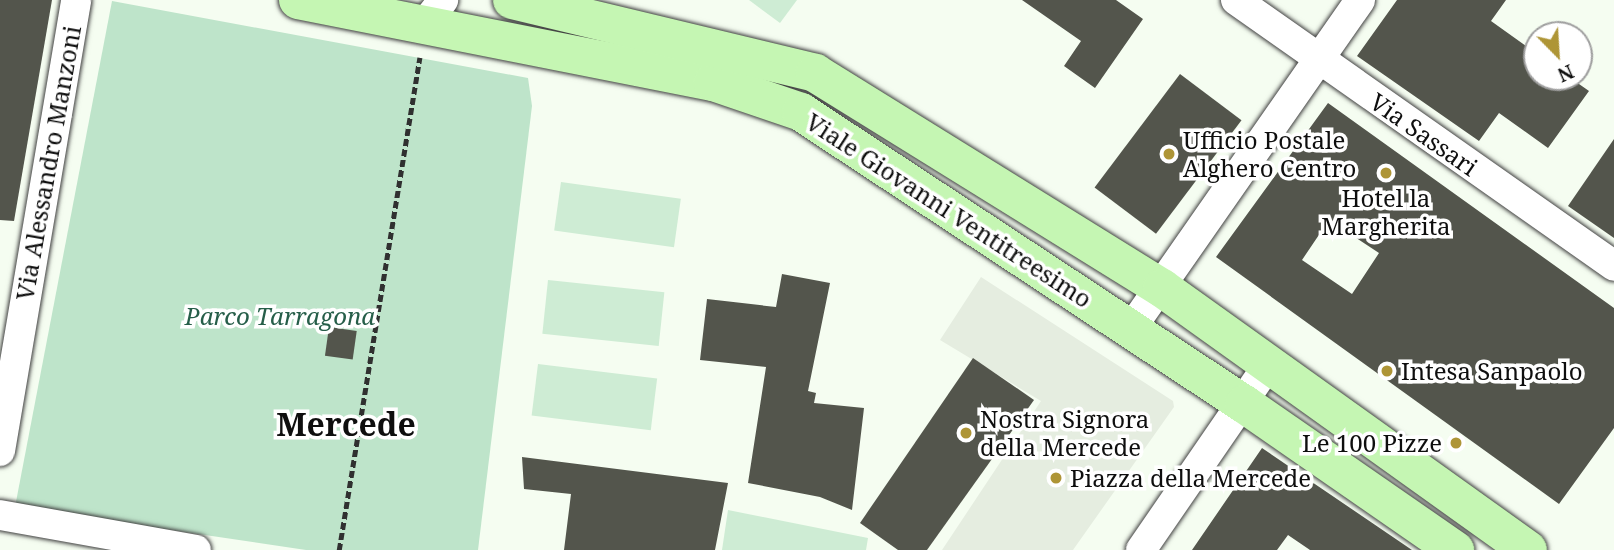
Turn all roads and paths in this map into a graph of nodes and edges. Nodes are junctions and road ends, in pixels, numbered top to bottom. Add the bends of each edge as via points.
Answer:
1 (76, 0) edge
2 (298, 0) edge
3 (512, 0) edge
4 (1236, 0) edge
5 (1360, 0) edge
6 (435, 11) edge
7 (1318, 61) junction
8 (1614, 266) edge
9 (1162, 288) junction
10 (12, 299) edge
11 (1130, 330) junction
12 (1268, 365) junction
13 (1244, 404) junction
14 (0, 451) edge
15 (0, 515) edge
16 (196, 550) edge
17 (339, 550) edge
18 (1141, 550) edge
19 (1455, 550) edge
20 (1528, 550) edge

1 - 10 street, Via Alessandro Manzoni
2 - 6 main road, Viale Giovanni Ventitreesimo
3 - 9 main road, Viale Giovanni Ventitreesimo via 815,73
4 - 7 street, Via Sassari
5 - 7 street
6 - 11 main road, Viale Giovanni Ventitreesimo via 524,48 713,82 801,112
6 - 17 path
7 - 8 street, Via Sassari
7 - 9 street
9 - 11 street
9 - 12 main road, Viale Giovanni Ventitreesimo
10 - 14 street, Via Alessandro Manzoni
11 - 13 main road, Viale Giovanni Ventitreesimo
12 - 13 street
12 - 20 main road, Viale Giovanni Ventitreesimo
13 - 18 street
13 - 19 main road, Viale Giovanni Ventitreesimo
15 - 16 street

